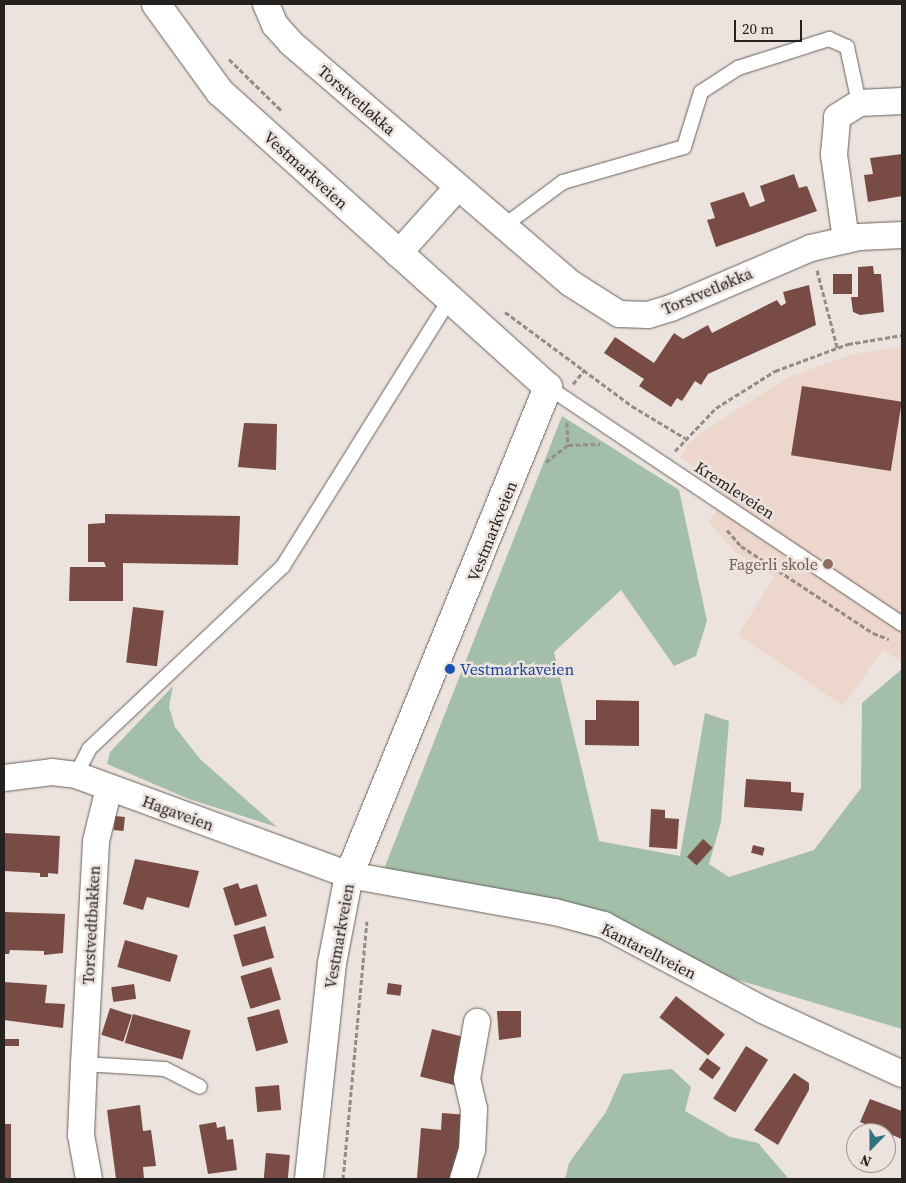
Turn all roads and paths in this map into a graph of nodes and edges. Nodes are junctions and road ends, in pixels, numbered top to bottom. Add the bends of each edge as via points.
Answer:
1 (266, 4) edge
2 (164, 11) edge
3 (902, 101) edge
4 (859, 103) junction
5 (458, 187) junction
6 (505, 225) junction
7 (902, 235) edge
8 (846, 240) junction
9 (811, 248) junction
10 (398, 254) junction
11 (448, 300) junction
12 (902, 336) edge
13 (837, 347) junction
14 (548, 387) junction
15 (606, 446) dead end
16 (666, 466) junction
17 (540, 472) dead end
18 (723, 526) dead end
19 (902, 624) edge
20 (895, 641) dead end
21 (76, 775) junction
22 (4, 778) edge
23 (109, 788) junction
24 (362, 878) junction
25 (477, 1022) dead end
26 (84, 1064) junction
27 (902, 1074) edge
28 (200, 1087) dead end
29 (89, 1179) edge
30 (309, 1179) edge
31 (343, 1179) edge
32 (463, 1179) edge

1 - 5 street, Torstvetløkka via 275,25 291,43
2 - 10 street, Vestmarkveien via 220,92
3 - 4 street
4 - 6 lane via 847,46 835,40 738,68 701,92 684,147 563,182
4 - 8 street via 837,117 833,130
5 - 6 street, Torstvetløkka
5 - 10 street
6 - 9 street, Torstvetløkka via 600,305 632,316 671,308
7 - 8 street, Torstvetløkka
8 - 9 street, Torstvetløkka
9 - 13 path
10 - 11 street, Vestmarkveien
11 - 14 street, Vestmarkveien
11 - 21 lane via 283,566 89,749
12 - 13 path
13 - 16 path via 775,371 723,403 685,438
14 - 16 lane, Kremleveien
14 - 24 street, Vestmarkveien
15 - 17 path via 568,445 551,456
16 - 19 lane, Kremleveien
18 - 20 path via 741,546 773,568 873,633
21 - 22 street, Hagaveien via 52,772
21 - 23 street, Hagaveien
23 - 24 street, Hagaveien
23 - 26 street, Torstvedtbakken via 96,841
24 - 27 street, Kantarellveien via 555,912 604,925 763,1010
24 - 30 street, Vestmarkveien via 332,963
24 - 31 path
25 - 32 street via 467,1079 474,1109 472,1150
26 - 28 lane via 164,1069
26 - 29 street, Torstvedtbakken via 81,1135

